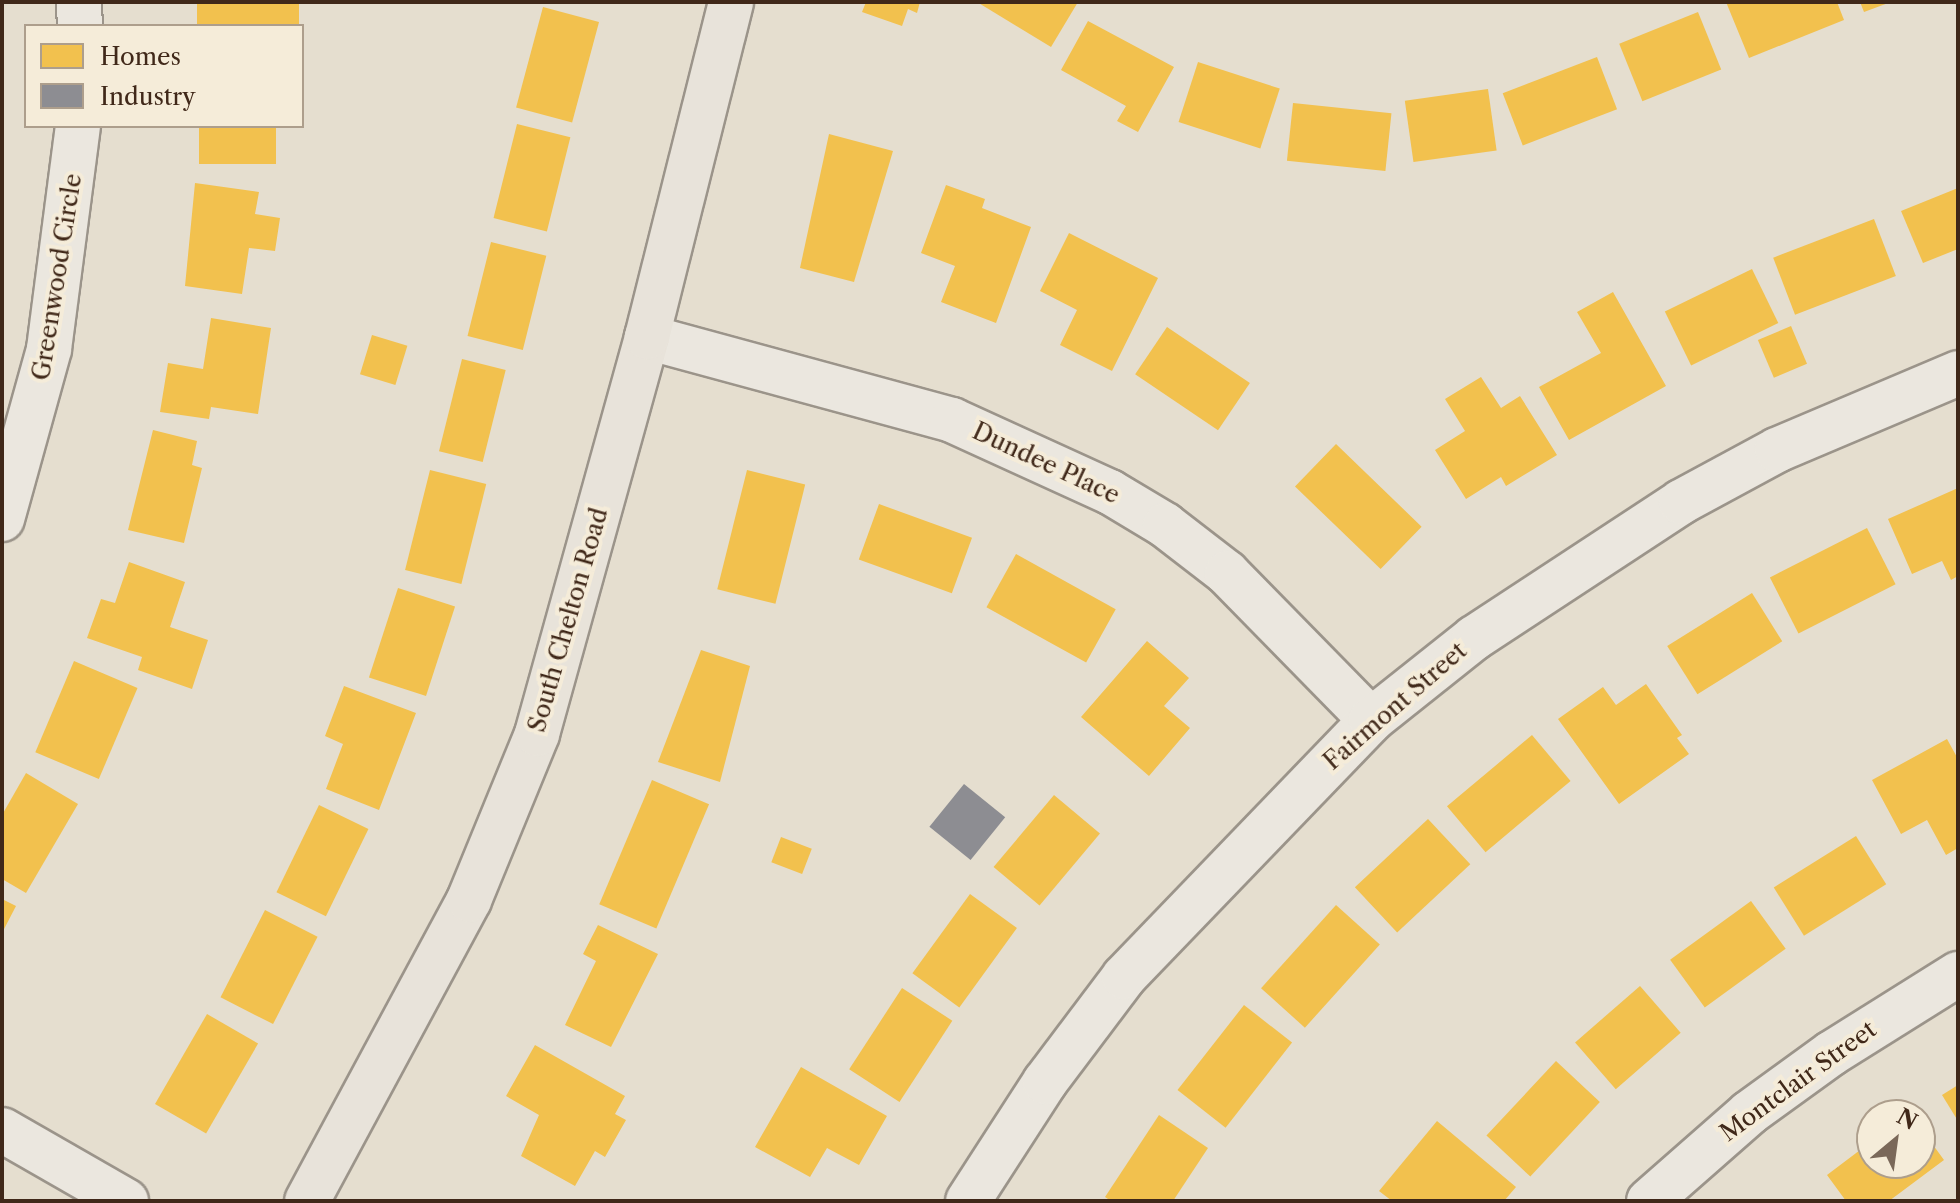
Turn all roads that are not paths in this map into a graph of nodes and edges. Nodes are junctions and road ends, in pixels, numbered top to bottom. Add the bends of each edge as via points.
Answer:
1 (79, 2) edge
2 (731, 2) edge
3 (80, 24) edge
4 (78, 128) edge
5 (647, 337) junction
6 (1958, 373) edge
7 (2, 519) edge
8 (1371, 720) junction
9 (1958, 974) edge
10 (2, 1130) edge
11 (126, 1201) edge
12 (307, 1201) edge
13 (968, 1201) edge
14 (1649, 1201) edge

1 - 3 street
2 - 5 main road, South Chelton Road
4 - 7 street, Greenwood Circle via 49,349
5 - 8 street, Dundee Place via 940,416 998,437 1110,492 1165,525 1227,573
5 - 12 main road, South Chelton Road via 537,734 469,900
6 - 8 street, Fairmont Street via 1777,450 1681,502 1474,638
8 - 13 street, Fairmont Street via 1124,977 1045,1082
9 - 14 street, Montclair Street via 1749,1113
10 - 11 street

